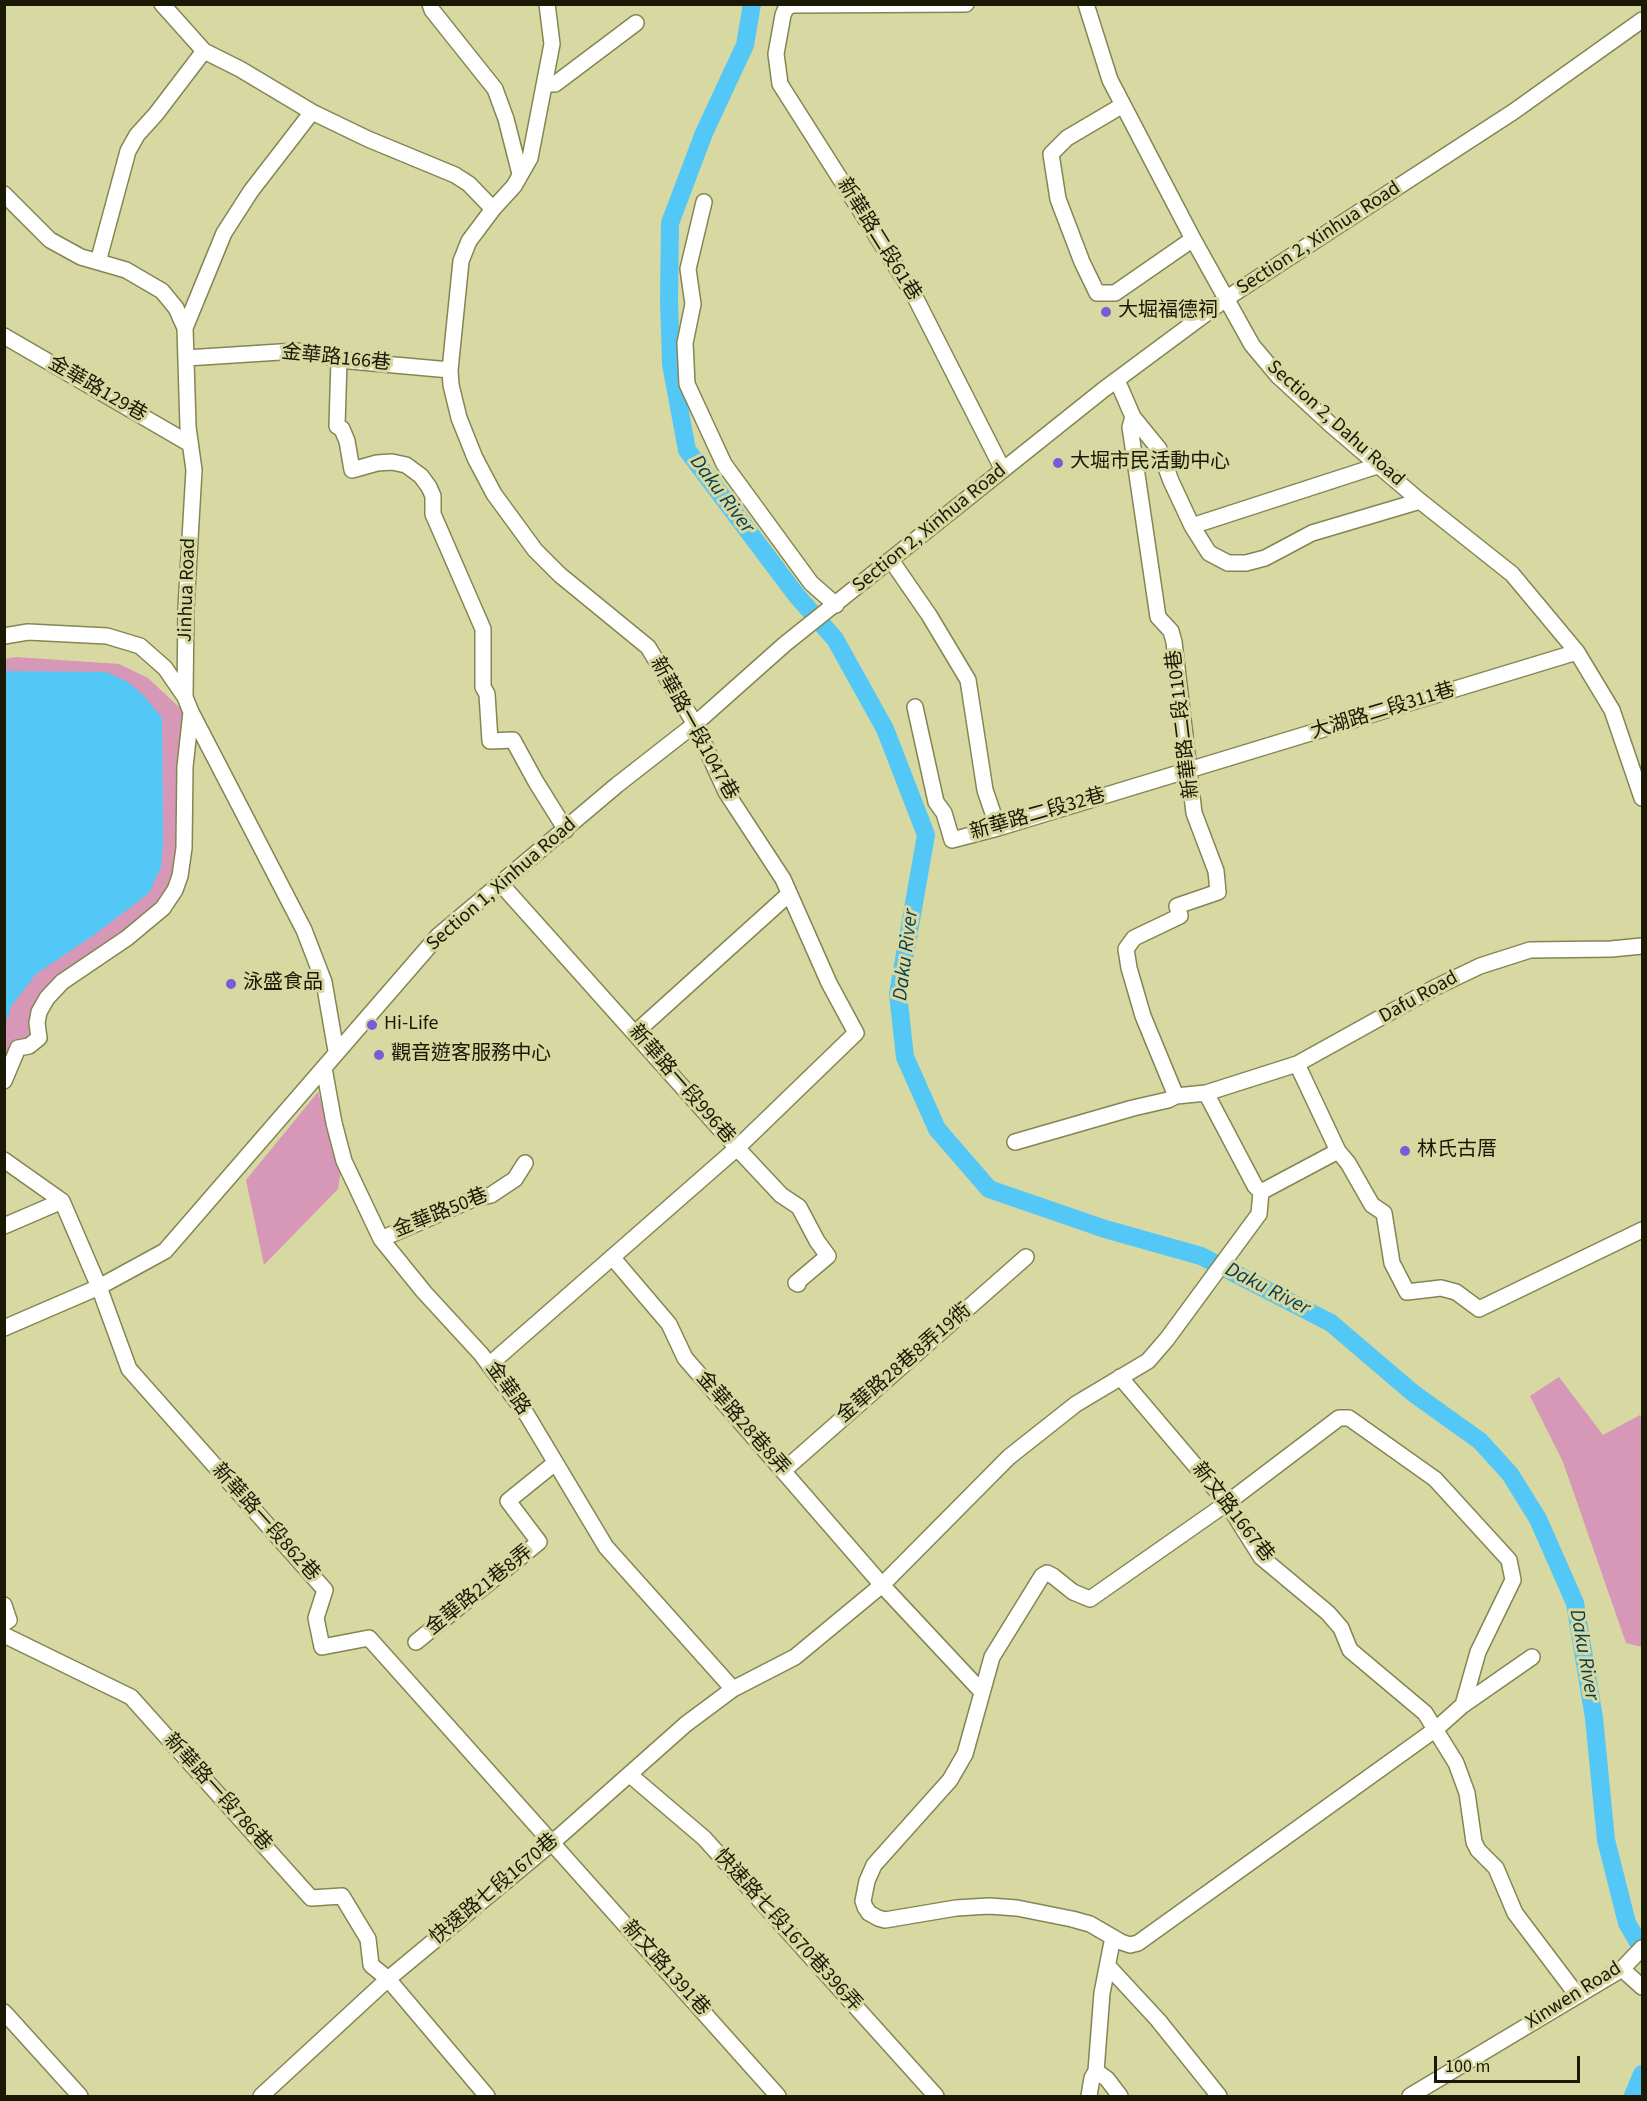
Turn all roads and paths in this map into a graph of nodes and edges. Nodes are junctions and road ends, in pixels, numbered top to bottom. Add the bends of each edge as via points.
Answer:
1 (162, 4) edge
2 (430, 4) edge
3 (547, 4) edge
4 (966, 4) edge
5 (1086, 4) edge
6 (1642, 20) edge
7 (636, 23) dead end
8 (204, 51) junction
9 (545, 84) junction
10 (1123, 105) junction
11 (312, 112) junction
12 (520, 174) junction
13 (4, 195) edge
14 (704, 201) dead end
15 (493, 209) junction
16 (1193, 239) junction
17 (98, 262) junction
18 (1227, 298) junction
19 (185, 328) junction
20 (4, 336) edge
21 (186, 358) junction
22 (339, 360) junction
23 (450, 370) junction
24 (1117, 380) junction
25 (1133, 417) junction
26 (190, 444) junction
27 (1380, 465) junction
28 (1003, 470) junction
29 (1420, 501) junction
30 (1192, 526) junction
31 (891, 560) junction
32 (836, 605) junction
33 (798, 635) joint
34 (4, 636) edge
35 (1577, 652) junction
36 (185, 697) junction
37 (915, 707) dead end
38 (191, 712) junction
39 (694, 724) junction
40 (1188, 771) junction
41 (1642, 798) edge
42 (998, 828) junction
43 (566, 830) junction
44 (500, 883) junction
45 (789, 894) junction
46 (1642, 946) edge
47 (635, 1033) junction
48 (336, 1051) junction
49 (1297, 1064) junction
50 (324, 1068) junction
51 (4, 1081) edge
52 (1206, 1093) junction
53 (1176, 1096) junction
54 (1015, 1142) dead end
55 (737, 1148) junction
56 (1338, 1151) junction
57 (4, 1160) edge
58 (525, 1163) dead end
59 (1261, 1192) junction
60 (62, 1201) junction
61 (4, 1226) edge
62 (1642, 1230) edge
63 (381, 1239) junction
64 (612, 1257) junction
65 (1026, 1257) dead end
66 (798, 1284) dead end
67 (99, 1287) junction
68 (4, 1328) edge
69 (489, 1365) junction
70 (1120, 1377) junction
71 (555, 1463) junction
72 (783, 1471) junction
73 (1227, 1503) junction
74 (882, 1585) junction
75 (4, 1605) edge
76 (4, 1623) edge
77 (4, 1635) edge
78 (417, 1642) dead end
79 (1532, 1657) dead end
80 (733, 1689) junction
81 (982, 1692) junction
82 (1463, 1705) junction
83 (1436, 1729) junction
84 (630, 1775) junction
85 (553, 1842) junction
86 (1113, 1937) junction
87 (1640, 1950) edge
88 (1108, 1966) junction
89 (1622, 1969) junction
90 (388, 1979) junction
91 (1642, 1987) edge
92 (1577, 1995) junction
93 (4, 2012) edge
94 (1096, 2071) junction
95 (80, 2097) edge
96 (261, 2097) edge
97 (488, 2097) edge
98 (778, 2097) edge
99 (936, 2097) edge
100 (1089, 2097) edge
101 (1120, 2097) edge
102 (1218, 2097) edge
103 (1410, 2097) edge

1 - 8 street
2 - 12 street via 495,89
3 - 9 street, 新華路一段1047巷 via 552,44
4 - 28 street, 新華路二段61巷 via 792,5 786,8 776,54 780,84 914,295
5 - 10 street, Section 2, Dahu Road via 1110,80
6 - 18 street, Section 2, Xinhua Road via 1513,112
7 - 9 street via 555,84
8 - 11 street
8 - 17 street via 128,151
9 - 12 street, 新華路一段1047巷 via 530,158
10 - 16 street, Section 2, Dahu Road
10 - 16 street via 1067,138 1051,154 1058,199 1097,293 1115,293
11 - 15 street via 454,175 469,184
11 - 19 street via 224,233
12 - 15 street, 新華路一段1047巷
13 - 17 street, Jinhua Road via 50,240
14 - 32 street via 688,268 693,304 685,343 687,384 724,464 811,583
15 - 23 street, 新華路一段1047巷 via 469,241 461,261
16 - 18 street, Section 2, Dahu Road
17 - 19 street, Jinhua Road via 126,270 162,291
18 - 24 street, Section 2, Xinhua Road
18 - 27 street, Section 2, Dahu Road via 1252,345 1278,376
19 - 21 street, Jinhua Road
20 - 26 street, 金華路129巷
21 - 22 street, 金華路166巷 via 296,351
21 - 26 street, Jinhua Road
22 - 23 street, 金華路166巷
22 - 43 street via 337,426 347,441 352,470 377,463 406,465 421,476 434,496 433,514 483,629 483,687 487,694 490,741 513,740
23 - 39 street, 新華路一段1047巷 via 459,418 494,494 560,575 648,647
24 - 25 street
24 - 28 street, Section 2, Xinhua Road
25 - 30 street via 1159,449
25 - 40 street, 新華路二段110巷 via 1130,427 1158,617 1171,631 1174,642
26 - 36 street, Jinhua Road via 194,470
27 - 29 street, Section 2, Dahu Road
27 - 30 street
28 - 31 street, Section 2, Xinhua Road
29 - 30 street via 1312,533 1265,558 1246,563 1228,563 1209,553
29 - 35 street, Section 2, Dahu Road via 1512,574
31 - 32 street, Section 2, Xinhua Road
31 - 42 street via 968,680 985,790
32 - 33 street, Section 2, Xinhua Road
33 - 39 street, Section 1, Xinhua Road
34 - 36 street via 28,632 107,636 140,646 165,668
35 - 40 street, 大湖路二段311巷
35 - 41 street, Section 2, Dahu Road via 1612,710
36 - 38 street, Jinhua Road
37 - 42 street, 新華路二段32巷 via 936,802 944,813 952,840
38 - 48 street, Jinhua Road via 304,930 324,982
38 - 51 street via 185,767 184,848 175,890 163,908 62,982 47,998 39,1012 39,1038 18,1048
39 - 43 street, Section 1, Xinhua Road
39 - 45 street, 新華路一段1047巷 via 726,792
40 - 42 street, 新華路二段32巷
40 - 53 street, 新華路二段110巷 via 1194,813 1216,872 1218,892 1177,906 1180,916 1134,938 1126,949 1143,1016
43 - 44 street, Section 1, Xinhua Road
44 - 47 street, 新華路一段996巷
44 - 48 street, Section 1, Xinhua Road via 438,936
45 - 47 street
45 - 55 street, 新華路一段1047巷 via 856,1033
46 - 49 street, Dafu Road via 1530,950 1480,966
47 - 55 street, 新華路一段996巷
48 - 50 street, Section 1, Xinhua Road
49 - 52 street, Dafu Road
49 - 56 street
50 - 63 street, 金華路 via 344,1161
50 - 67 street, Section 1, Xinhua Road via 165,1251
52 - 53 street, Dafu Road
52 - 59 street
53 - 54 street, Dafu Road
55 - 64 street
55 - 66 street, 新華路一段996巷 via 781,1196 799,1208 828,1256
56 - 59 street
56 - 62 street via 1372,1205 1384,1214 1392,1263 1407,1292 1441,1288 1456,1292 1479,1309
57 - 60 street
58 - 63 street, 金華路50巷 via 515,1179 491,1195 472,1199
59 - 70 street, 快速路七段1670巷 via 1259,1214 1199,1297 1148,1361
60 - 61 street
60 - 67 street
63 - 69 street, 金華路
64 - 69 street
64 - 72 street, 金華路28巷8弄 via 669,1324 685,1358
65 - 72 street, 金華路28巷8弄19衖
67 - 68 street, Section 1, Xinhua Road
67 - 85 street, 新華路一段862巷 via 129,1369 325,1590 316,1618 322,1647 369,1638
69 - 71 street, 金華路 via 527,1415
70 - 73 street, 新文路1667巷
70 - 74 street, 快速路七段1670巷 via 1076,1404 1009,1457
71 - 78 street, 金華路21巷8弄 via 508,1501 539,1542
71 - 80 street, 金華路 via 606,1547
72 - 74 street, 金華路28巷8弄
73 - 81 street via 1090,1599 1047,1573 1042,1576 992,1657
73 - 82 street via 1339,1418 1349,1418 1435,1479 1509,1560 1513,1575 1478,1652
73 - 83 street, 新文路1667巷 via 1261,1557 1328,1613 1341,1628 1350,1650 1425,1713
74 - 80 street, 快速路七段1670巷 via 795,1657
74 - 81 street, 金華路28巷8弄
75 - 76 street via 9,1620
77 - 90 street, 新華路一段786巷 via 131,1698 311,1898 342,1896 368,1939 371,1965
79 - 82 street
80 - 84 street, 快速路七段1670巷 via 686,1724
81 - 86 street via 965,1754 950,1780 874,1865 867,1881 865,1907 885,1920 956,1908 1017,1908 1090,1924
82 - 83 street
83 - 86 street via 1138,1943 1130,1945
83 - 92 street, 新文路1667巷 via 1456,1763 1467,1793 1478,1850 1496,1868 1515,1912
84 - 85 street, 快速路七段1670巷
84 - 99 street, 快速路七段1670巷396弄 via 704,1838
85 - 90 street, 快速路七段1670巷
85 - 98 street, 新文路1391巷
86 - 88 street
87 - 89 street, Xinwen Road
88 - 94 street
88 - 102 street via 1158,2020
89 - 91 street
89 - 92 street, Xinwen Road
90 - 96 street, 快速路七段1670巷
90 - 97 street
92 - 103 street, Xinwen Road
93 - 95 street
94 - 100 street
94 - 101 street

